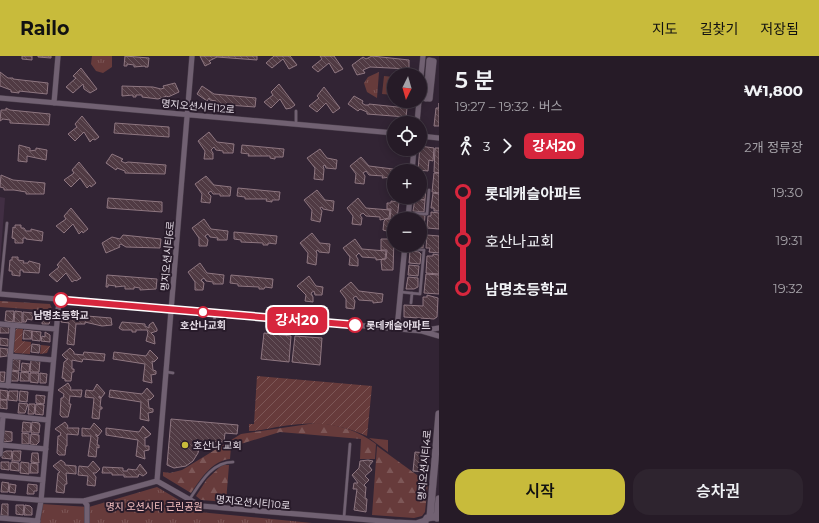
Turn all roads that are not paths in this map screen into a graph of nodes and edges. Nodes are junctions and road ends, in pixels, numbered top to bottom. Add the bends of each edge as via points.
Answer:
1 (58, 56) edge
2 (192, 56) edge
3 (423, 56) edge
4 (422, 68) edge
5 (0, 98) edge
6 (423, 98) edge
7 (54, 103) junction
8 (296, 111) dead end
9 (188, 114) junction
10 (296, 124) junction
11 (387, 132) edge
12 (427, 137) edge
13 (439, 138) edge
14 (429, 190) dead end
15 (409, 204) edge
16 (408, 212) edge
17 (427, 214) edge
18 (7, 223) dead end
19 (405, 252) edge
20 (424, 252) edge
21 (401, 292) junction
22 (412, 293) junction
23 (0, 294) edge
24 (59, 300) junction
25 (411, 303) dead end
26 (172, 309) junction
27 (215, 313) junction
28 (0, 324) edge
29 (214, 324) dead end
30 (12, 325) junction
31 (439, 328) edge
32 (56, 329) junction
33 (397, 329) junction
34 (422, 331) junction
35 (439, 336) edge
36 (10, 356) junction
37 (53, 360) junction
38 (167, 372) junction
39 (174, 373) dead end
40 (0, 385) edge
41 (8, 386) junction
42 (51, 389) junction
43 (439, 414) edge
44 (2, 415) edge
45 (48, 420) junction
46 (350, 444) dead end
47 (1, 445) edge
48 (46, 449) junction
49 (0, 454) edge
50 (233, 462) dead end
51 (0, 476) edge
52 (43, 480) junction
53 (157, 480) junction
54 (0, 497) edge
55 (439, 499) edge
56 (41, 500) junction
57 (189, 500) junction
58 (84, 501) junction
59 (0, 518) edge
60 (344, 518) junction
61 (438, 519) edge
62 (426, 520) edge
63 (37, 522) edge
64 (396, 522) edge
65 (87, 523) edge

1 - 7 street
2 - 9 street, 명지오션시티6로
3 - 4 street
5 - 7 street, 명지오션시티12로
6 - 6 street via 430,99 434,61 429,60
7 - 9 street, 명지오션시티12로
8 - 10 lane
9 - 10 street, 명지오션시티12로
9 - 26 street, 명지오션시티6로
10 - 11 street, 명지오션시티12로
12 - 13 street
14 - 17 lane
15 - 16 street
18 - 23 lane
19 - 21 street
20 - 22 lane via 420,294
21 - 22 lane
21 - 33 street
22 - 25 lane
23 - 24 street
24 - 26 street
24 - 32 street
26 - 27 street
26 - 38 street, 명지오션시티6로
27 - 29 lane
27 - 33 street
28 - 30 street
30 - 32 street
30 - 36 street
31 - 34 street
32 - 37 street
33 - 34 street
34 - 35 street
36 - 37 street
36 - 41 street
37 - 42 street
38 - 39 lane
38 - 53 street, 명지오션시티6로
40 - 41 street
41 - 42 street
42 - 45 street
43 - 62 main road, 명지오션시티4로
44 - 45 street
44 - 47 street
45 - 48 street
46 - 60 lane
47 - 48 street
47 - 49 street
48 - 52 street
50 - 57 lane via 223,463 212,470
51 - 52 street
52 - 56 street
53 - 57 street, 명지오션시티10로
53 - 58 street
54 - 56 street
55 - 61 main road, 명지오션시티4로
56 - 58 street
56 - 63 street
57 - 60 street, 명지오션시티10로 via 201,506
58 - 65 street
59 - 63 street
60 - 64 street, 명지오션시티10로
61 - 62 main road
62 - 64 street, 명지오션시티10로 via 416,523

